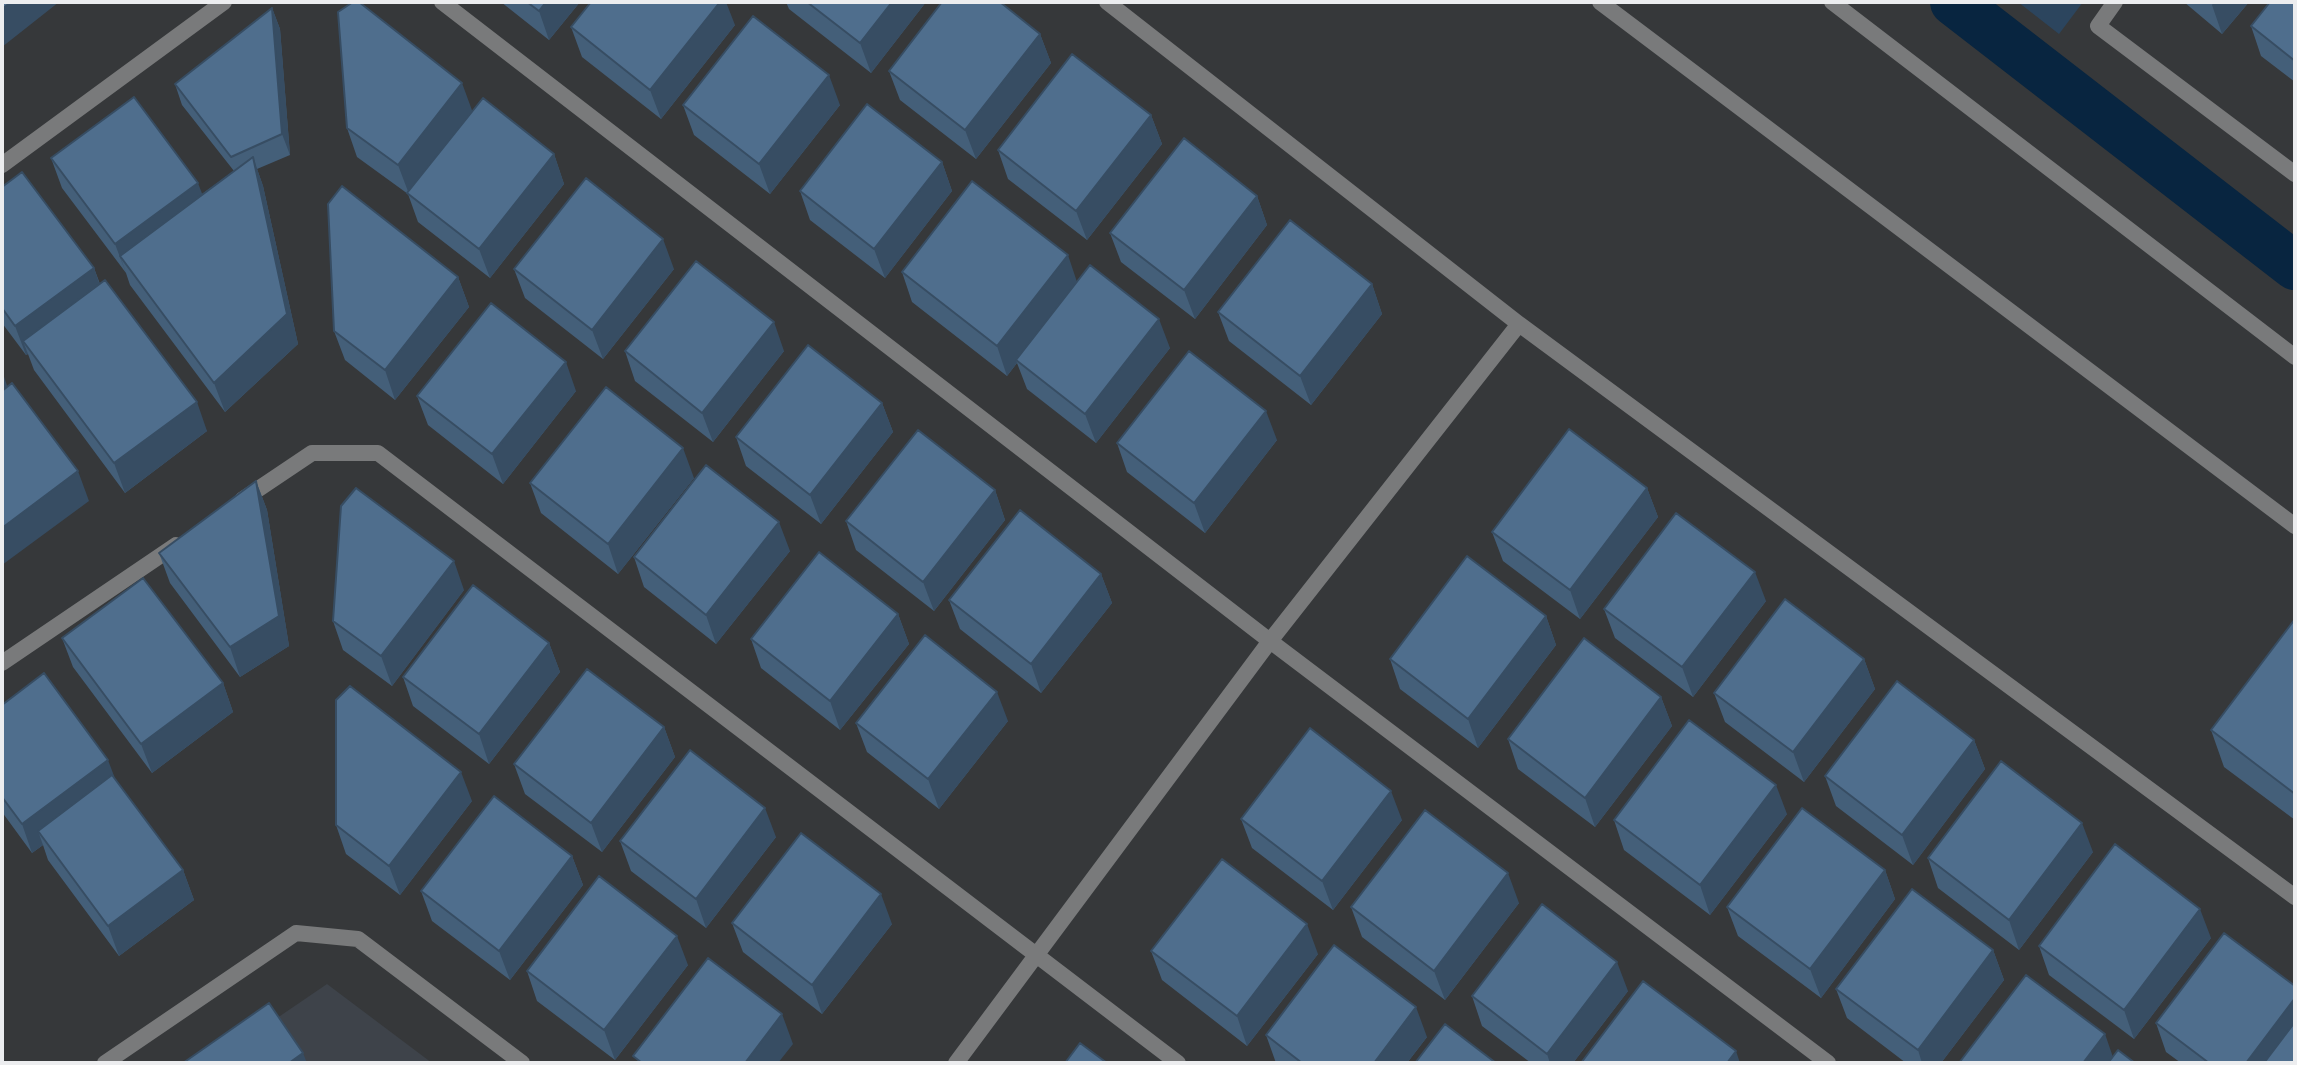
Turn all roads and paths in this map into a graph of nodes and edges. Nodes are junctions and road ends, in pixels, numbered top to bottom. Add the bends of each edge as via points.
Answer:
1 (224, 2) edge
2 (442, 2) edge
3 (1107, 2) edge
4 (1600, 2) edge
5 (1832, 2) edge
6 (2115, 2) edge
7 (2, 165) edge
8 (2295, 174) edge
9 (1519, 324) junction
10 (2295, 357) edge
11 (235, 505) edge
12 (2295, 526) edge
13 (196, 531) edge
14 (1270, 641) junction
15 (2, 663) edge
16 (2295, 897) edge
17 (1036, 955) junction
18 (105, 1063) edge
19 (522, 1063) edge
20 (956, 1063) edge
21 (1178, 1063) edge
22 (1828, 1063) edge

1 - 7 street
2 - 14 street
3 - 9 street
4 - 12 street
5 - 10 street
6 - 8 street via 2098,26
9 - 14 street
9 - 16 street
11 - 17 street via 312,453 378,453
13 - 15 street
14 - 17 street
14 - 22 street
17 - 20 street
17 - 21 street
18 - 19 street via 296,933 358,939

